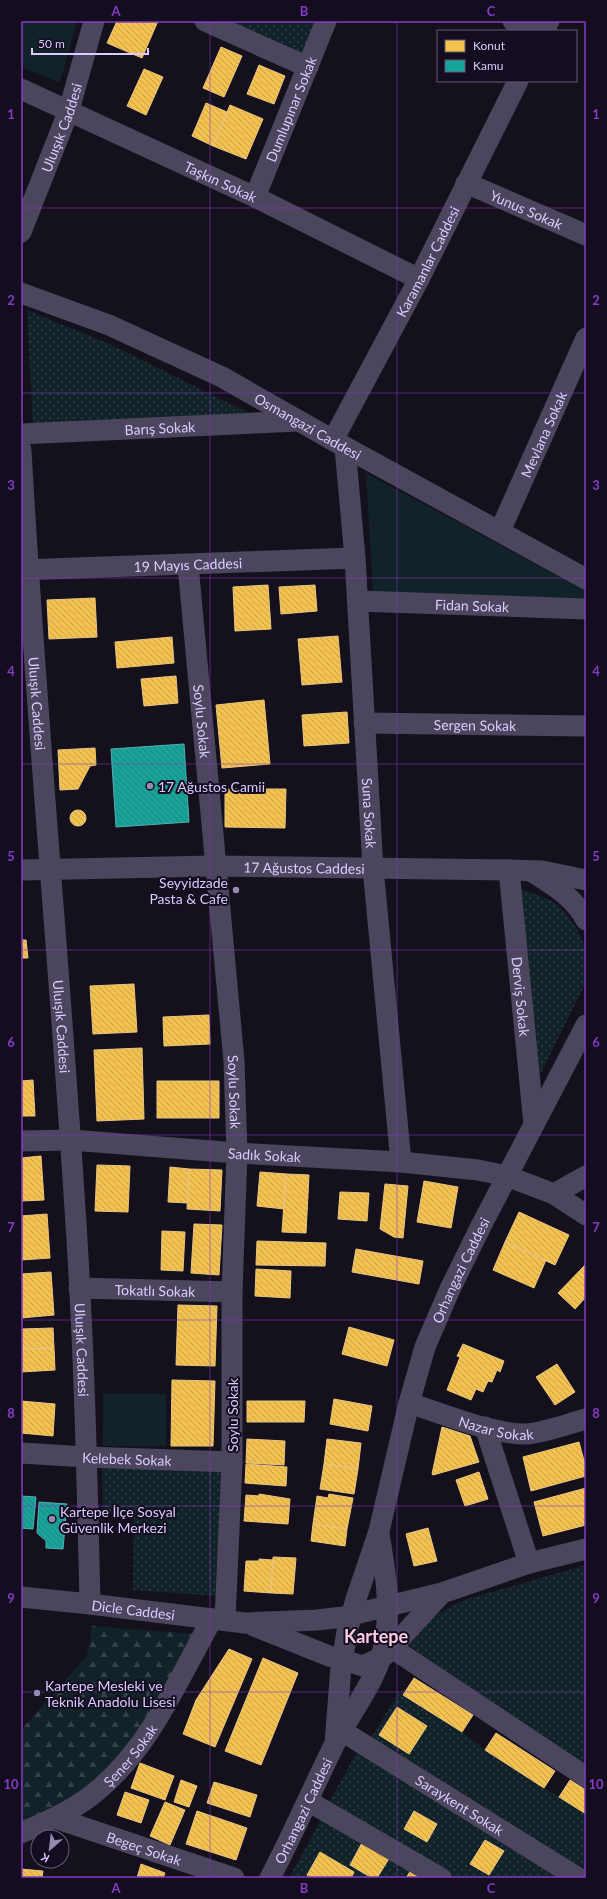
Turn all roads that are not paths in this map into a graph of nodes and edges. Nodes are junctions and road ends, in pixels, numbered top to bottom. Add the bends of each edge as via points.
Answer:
1 (94, 21) edge
2 (205, 21) edge
3 (326, 21) edge
4 (513, 21) edge
5 (549, 21) edge
6 (532, 30) edge
7 (544, 30) edge
8 (308, 67) junction
9 (517, 82) edge
10 (21, 89) edge
11 (69, 110) junction
12 (466, 183) junction
13 (255, 197) junction
14 (21, 232) edge
15 (586, 235) edge
16 (419, 279) junction
17 (21, 293) edge
18 (586, 338) edge
19 (299, 421) junction
20 (21, 434) edge
21 (339, 444) junction
22 (21, 450) edge
23 (500, 531) junction
24 (355, 558) junction
25 (188, 565) junction
26 (24, 570) edge
27 (586, 579) edge
28 (358, 601) junction
29 (586, 609) edge
30 (364, 723) junction
31 (586, 726) edge
32 (586, 864) edge
33 (214, 866) junction
34 (50, 868) junction
35 (373, 868) junction
36 (21, 870) edge
37 (509, 870) junction
38 (530, 870) junction
39 (586, 880) edge
40 (586, 920) edge
41 (586, 1025) edge
42 (534, 1124) junction
43 (71, 1140) junction
44 (21, 1141) edge
45 (237, 1152) junction
46 (401, 1162) junction
47 (507, 1176) junction
48 (586, 1176) edge
49 (554, 1194) junction
50 (586, 1215) edge
51 (79, 1288) junction
52 (232, 1292) junction
53 (409, 1403) junction
54 (586, 1419) edge
55 (485, 1427) junction
56 (21, 1452) edge
57 (86, 1458) junction
58 (232, 1462) junction
59 (379, 1531) junction
60 (586, 1549) edge
61 (529, 1563) junction
62 (442, 1593) junction
63 (21, 1597) edge
64 (90, 1604) junction
65 (388, 1606) junction
66 (352, 1614) junction
67 (227, 1620) junction
68 (386, 1652) junction
69 (342, 1661) junction
70 (339, 1737) junction
71 (586, 1777) edge
72 (308, 1801) junction
73 (55, 1818) junction
74 (21, 1833) edge
75 (272, 1877) edge
76 (234, 1878) edge
77 (441, 1878) edge
78 (578, 1878) edge

1 - 11 street, Uluışık Caddesi
2 - 8 street
3 - 8 street, Dumlupınar Sokak
4 - 6 street
5 - 7 street
8 - 13 street, Dumlupınar Sokak
9 - 12 street, Karamanlar Caddesi
10 - 11 street, Taşkın Sokak
11 - 13 street, Taşkın Sokak
11 - 14 street, Uluışık Caddesi
12 - 15 street, Yunus Sokak
12 - 16 street, Karamanlar Caddesi
13 - 16 street, Taşkın Sokak
16 - 21 street, Karamanlar Caddesi
17 - 19 street, Osmangazi Caddesi via 109,325 181,357
18 - 23 street, Mevlana Sokak
19 - 20 street, Barış Sokak
19 - 21 street, Osmangazi Caddesi
21 - 23 street, Osmangazi Caddesi
21 - 24 street, Suna Sokak
22 - 26 street, Uluışık Caddesi
23 - 27 street, Osmangazi Caddesi
24 - 25 street, 19 Mayıs Caddesi
24 - 28 street, Suna Sokak
25 - 26 street, 19 Mayıs Caddesi
25 - 33 street, Soylu Sokak
26 - 34 street, Uluışık Caddesi
28 - 29 street, Fidan Sokak
28 - 30 street, Suna Sokak
30 - 31 street, Sergen Sokak
30 - 35 street, Suna Sokak
32 - 38 street
33 - 34 street, 17 Ağustos Caddesi
33 - 35 street, 17 Ağustos Caddesi
33 - 45 street, Soylu Sokak via 234,1061
34 - 36 street, 17 Ağustos Caddesi
34 - 43 street, Uluışık Caddesi
35 - 37 street, 17 Ağustos Caddesi
35 - 46 street, Suna Sokak
37 - 38 street, 17 Ağustos Caddesi
37 - 42 street, Derviş Sokak
38 - 39 street, 17 Ağustos Caddesi
38 - 40 street via 558,888 573,902
41 - 42 street, Orhangazi Caddesi
42 - 47 street, Orhangazi Caddesi
43 - 44 street, Sadık Sokak
43 - 45 street, Sadık Sokak
43 - 51 street, Uluışık Caddesi
45 - 46 street, Sadık Sokak
45 - 52 street, Soylu Sokak
46 - 47 street, Sadık Sokak via 478,1170
47 - 49 street, Sadık Sokak
47 - 53 street, Orhangazi Caddesi via 435,1323 418,1368
48 - 49 street
49 - 50 street, Sadık Sokak
51 - 52 street, Tokatlı Sokak
51 - 57 street, Uluışık Caddesi
52 - 58 street, Soylu Sokak
53 - 55 street, Nazar Sokak
53 - 59 street, Orhangazi Caddesi
54 - 55 street, Nazar Sokak via 525,1434
55 - 61 street
56 - 57 street, Kelebek Sokak
57 - 58 street, Kelebek Sokak
57 - 64 street, Uluışık Caddesi
58 - 67 street, Soylu Sokak
59 - 65 street via 387,1579
59 - 66 street, Orhangazi Caddesi
60 - 61 street
61 - 62 street
62 - 65 street
62 - 68 street
63 - 64 street, Dicle Caddesi
64 - 67 street, Dicle Caddesi
65 - 66 street
65 - 68 street
66 - 67 street via 317,1620
66 - 69 street, Orhangazi Caddesi
67 - 69 street
67 - 73 street, Şener Sokak via 130,1758 98,1791
68 - 69 street via 363,1666
68 - 70 street, Orhangazi Caddesi
68 - 71 street
69 - 70 street, Orhangazi Caddesi
70 - 72 street, Orhangazi Caddesi
70 - 78 street, Saraykent Sokak
72 - 75 street, Orhangazi Caddesi
72 - 77 street
73 - 74 street, Şener Sokak
73 - 76 street, Begeç Sokak

